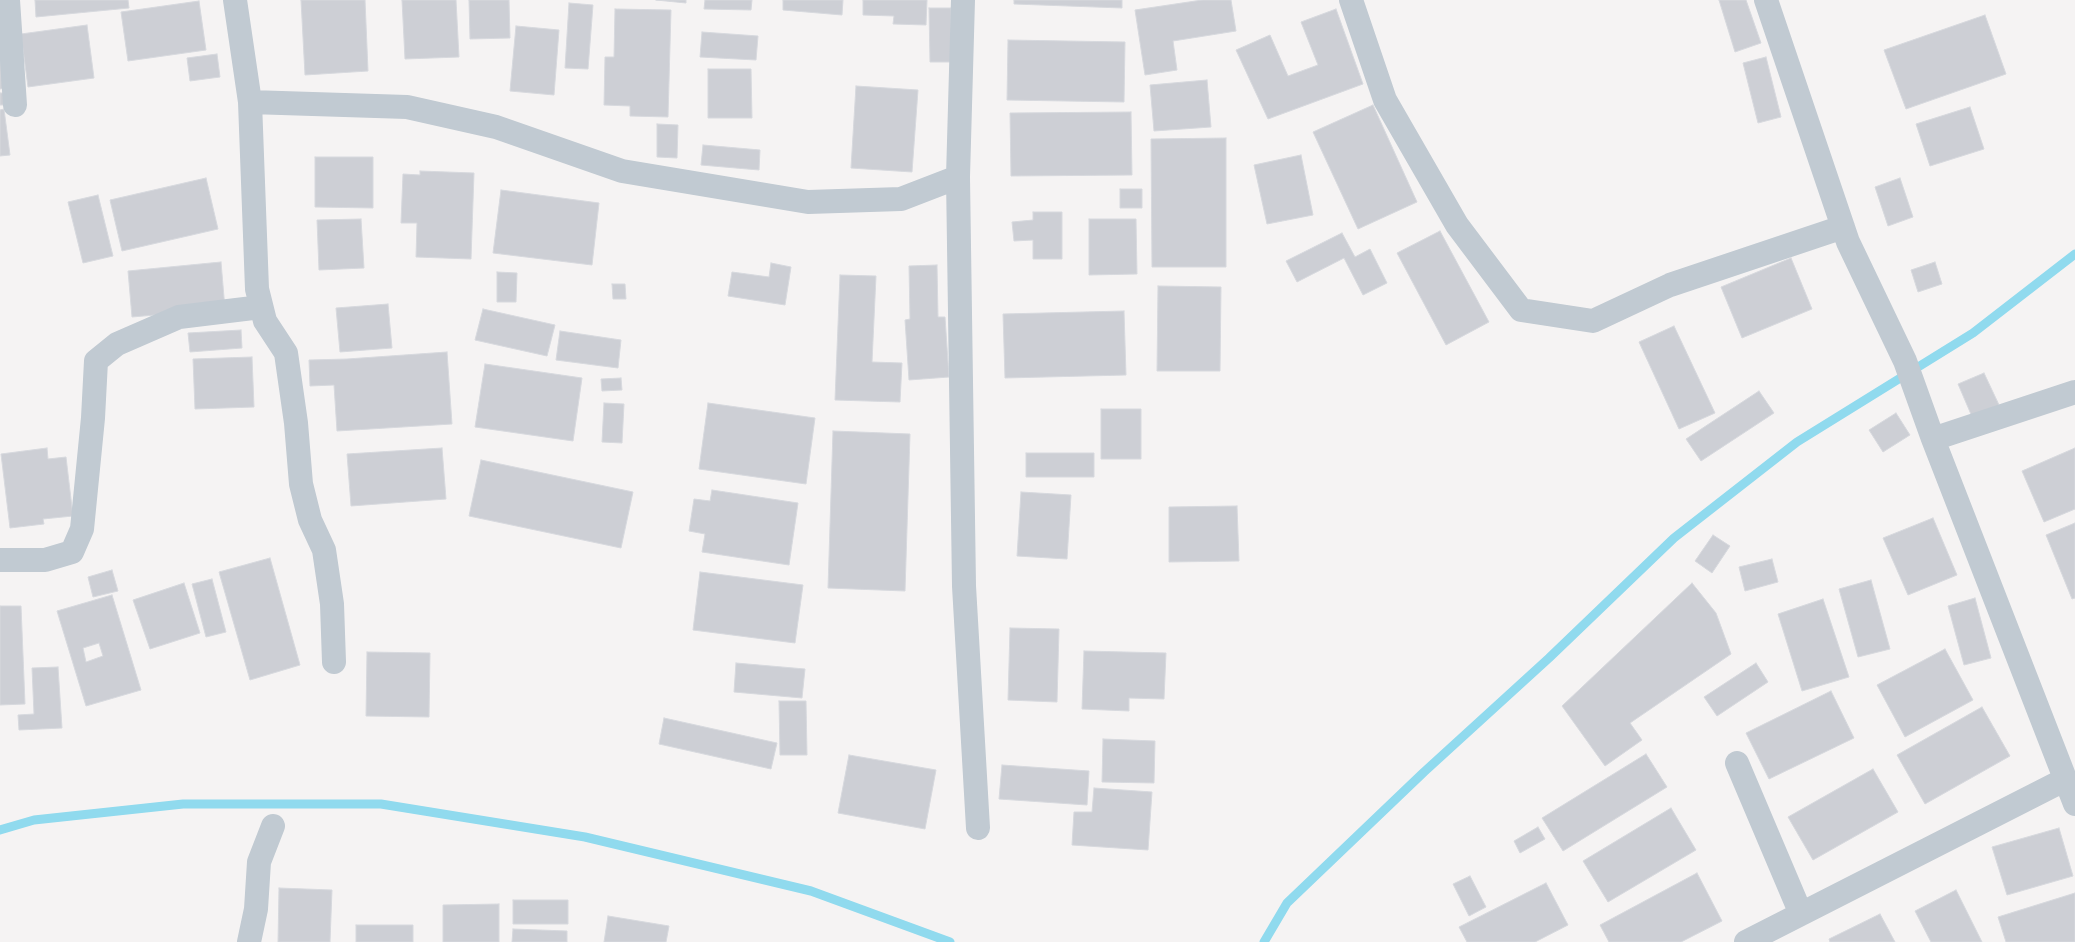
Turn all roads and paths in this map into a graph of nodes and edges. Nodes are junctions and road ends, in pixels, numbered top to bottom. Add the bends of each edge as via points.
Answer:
1 (8, 0) edge
2 (235, 0) edge
3 (963, 0) edge
4 (1351, 0) edge
5 (1766, 0) edge
6 (250, 102) junction
7 (15, 104) dead end
8 (958, 177) junction
9 (1843, 228) junction
10 (261, 307) junction
11 (2075, 392) edge
12 (1933, 439) junction
13 (0, 560) edge
14 (334, 662) dead end
15 (1737, 763) dead end
16 (2064, 780) junction
17 (2075, 804) edge
18 (273, 826) dead end
19 (978, 828) dead end
20 (1801, 914) junction
21 (250, 942) edge
22 (1746, 942) edge

1 - 7 street
2 - 6 street
3 - 8 street
4 - 9 street via 1385,100 1457,225 1522,310 1593,321 1670,285
5 - 9 street
6 - 8 street via 407,107 496,127 622,171 808,202 901,199
6 - 10 street via 257,289
8 - 19 street via 964,586
9 - 12 street via 1905,361
10 - 13 street via 179,317 117,344 96,361 82,529 72,552 45,560
10 - 14 street via 265,321 286,354 301,484 310,520 324,550 332,604
11 - 12 street
12 - 16 street
15 - 20 street
16 - 17 street
16 - 20 street
18 - 21 street via 259,862
20 - 22 street

